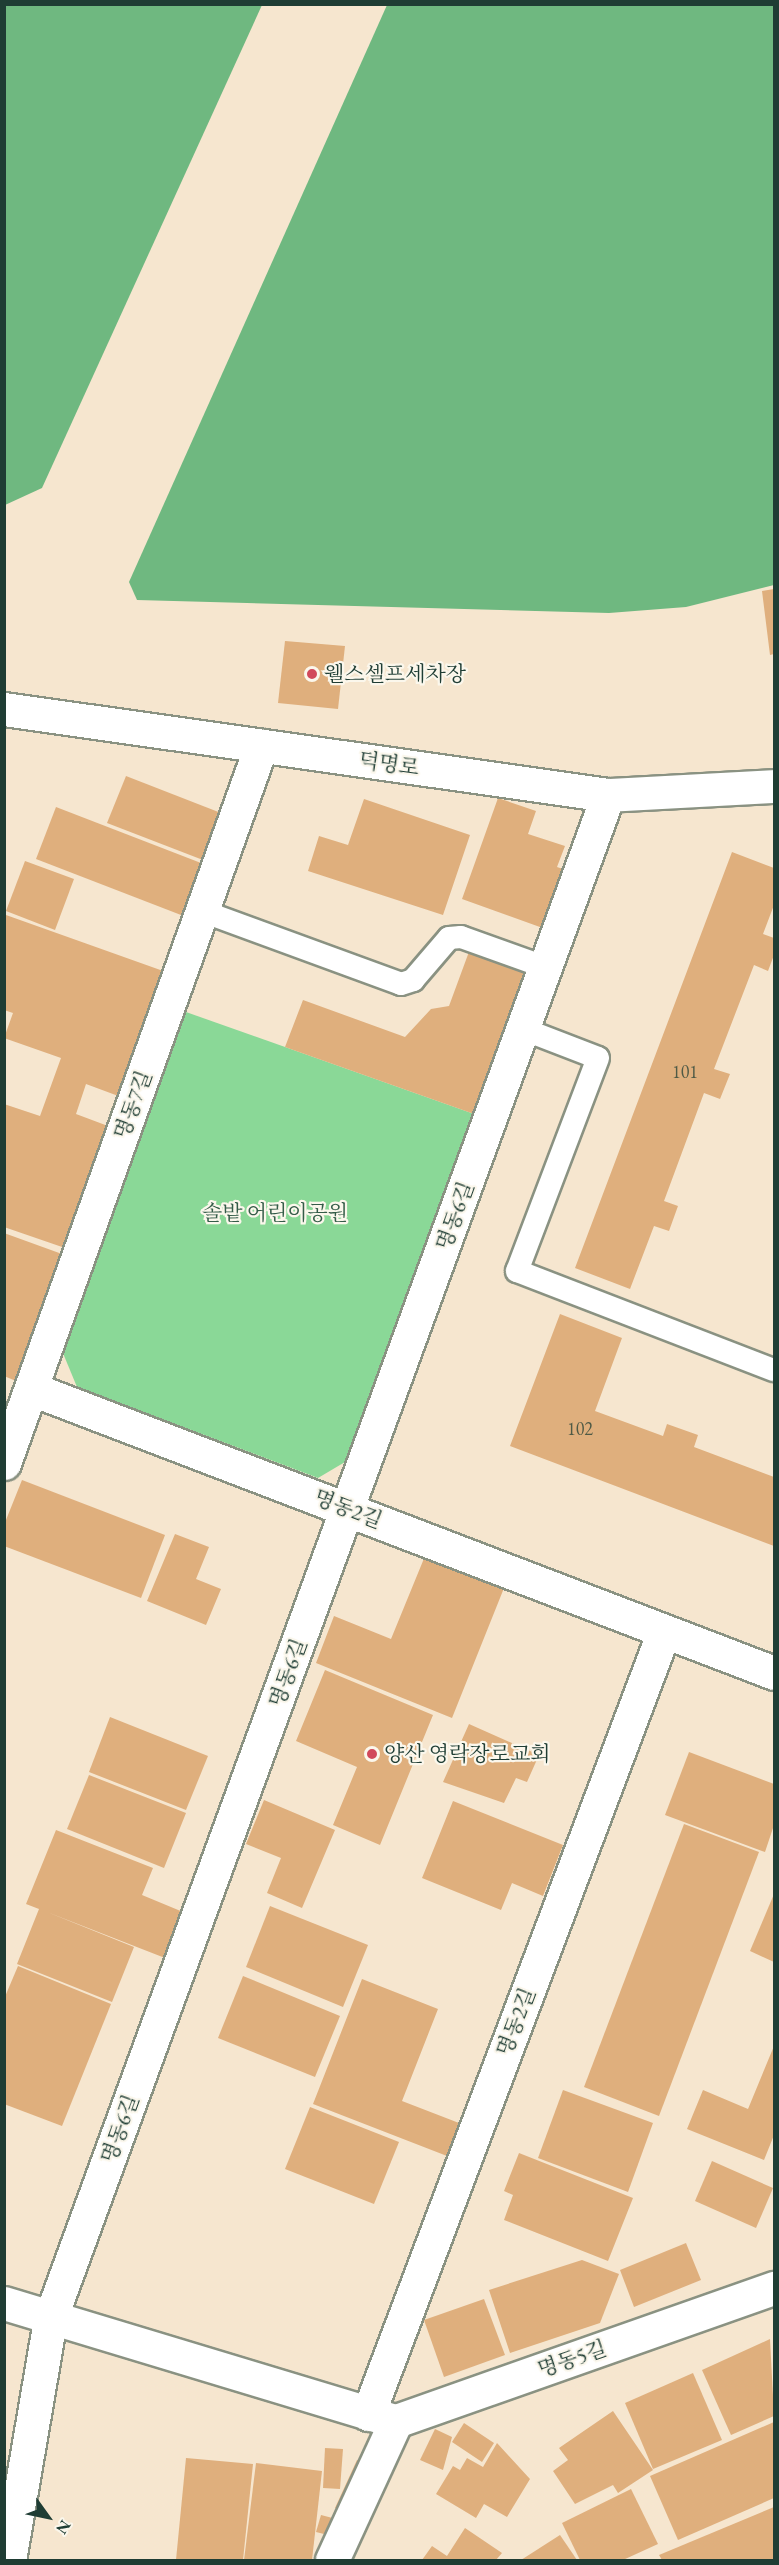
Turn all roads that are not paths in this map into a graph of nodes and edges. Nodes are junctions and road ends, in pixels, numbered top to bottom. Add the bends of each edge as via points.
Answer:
1 (5, 710) edge
2 (261, 746) junction
3 (774, 786) edge
4 (608, 795) junction
5 (202, 911) junction
6 (545, 967) junction
7 (523, 1029) junction
8 (774, 1370) edge
9 (32, 1389) junction
10 (4, 1463) edge
11 (349, 1509) junction
12 (664, 1631) junction
13 (774, 1673) edge
14 (774, 2288) edge
15 (4, 2302) edge
16 (50, 2319) junction
17 (382, 2417) junction
18 (9, 2560) edge
19 (332, 2560) edge

1 - 2 street, 덕명로
2 - 4 street, 덕명로
2 - 5 street, 명동7길
3 - 4 street, 덕명로
4 - 6 street, 명동6길
5 - 6 lane via 401,984 413,980 434,951 455,938
5 - 9 street, 명동7길
6 - 7 street, 명동6길
7 - 8 lane via 598,1058 517,1271
7 - 11 street, 명동6길
9 - 10 street, 명동7길
9 - 11 street, 명동2길
11 - 12 street, 명동2길
11 - 16 street, 명동6길
12 - 13 street, 명동2길
12 - 17 street, 명동2길
14 - 17 street, 명동5길
15 - 16 street
16 - 17 street
16 - 18 street, 명동6길
17 - 19 street

